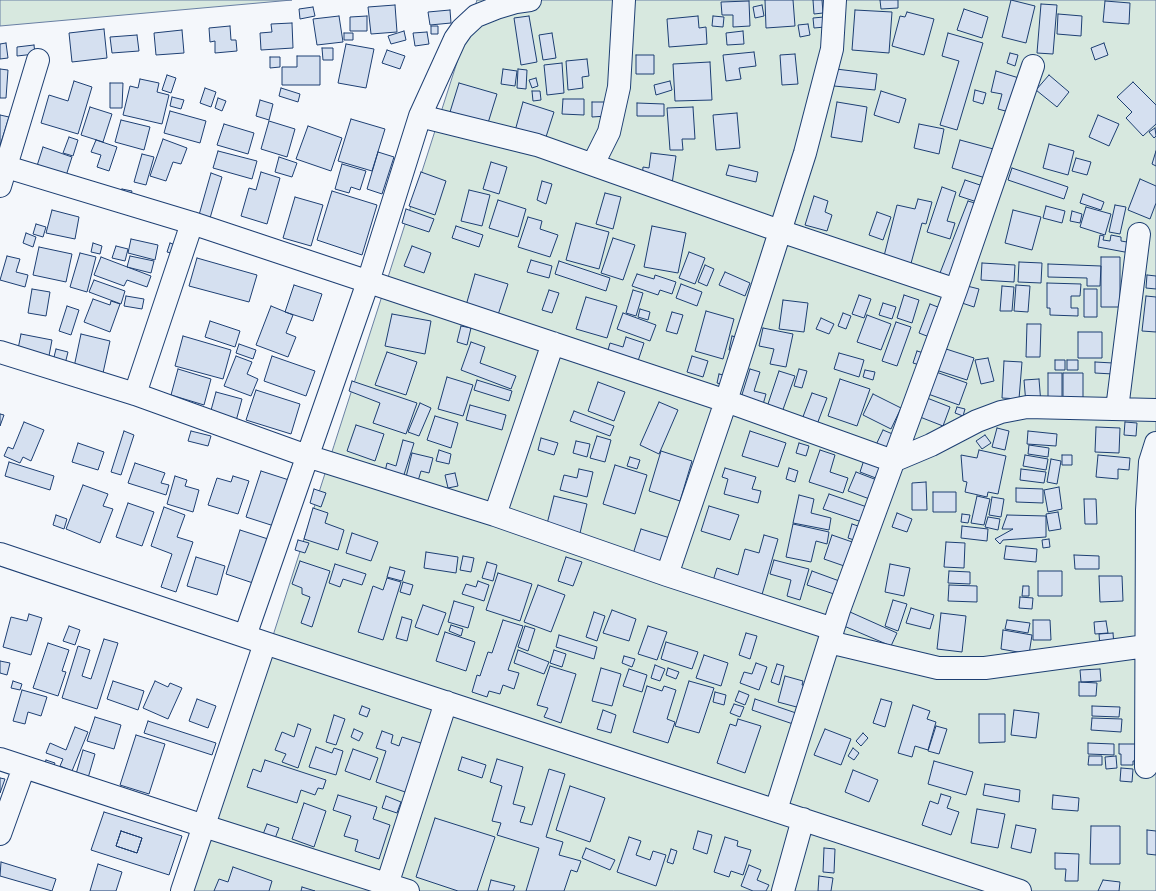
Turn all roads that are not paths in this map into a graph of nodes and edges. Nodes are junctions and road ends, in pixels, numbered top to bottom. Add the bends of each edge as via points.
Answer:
1 (530, 0) edge
2 (624, 0) edge
3 (835, 0) edge
4 (38, 60) dead end
5 (1033, 66) dead end
6 (420, 116) junction
7 (593, 164) junction
8 (2, 172) edge
9 (192, 224) junction
10 (780, 231) junction
11 (1139, 234) dead end
12 (368, 282) junction
13 (956, 290) junction
14 (553, 344) junction
15 (0, 352) edge
16 (135, 394) junction
17 (726, 401) junction
18 (1117, 409) junction
19 (1156, 410) edge
20 (1156, 443) edge
21 (306, 456) junction
22 (893, 461) junction
23 (495, 515) junction
24 (0, 554) edge
25 (667, 575) junction
26 (831, 636) junction
27 (255, 640) junction
28 (1146, 646) junction
29 (446, 702) junction
30 (0, 759) edge
31 (1146, 766) dead end
32 (24, 767) junction
33 (776, 810) junction
34 (803, 819) junction
35 (204, 826) junction
36 (0, 834) edge
37 (386, 888) edge
38 (182, 891) edge
39 (408, 891) edge
40 (783, 891) edge
41 (1020, 891) edge

1 - 6 street via 516,2 476,16 462,28
2 - 7 street via 619,86 609,132
3 - 10 street via 832,48 805,153
4 - 8 street
5 - 13 street
6 - 7 street via 537,145
6 - 12 street
7 - 10 street
8 - 9 street
9 - 12 street
9 - 16 street
10 - 13 street
10 - 17 street
11 - 18 street
12 - 14 street
12 - 21 street
13 - 22 street
14 - 17 street
14 - 23 street
15 - 16 street
16 - 21 street
17 - 22 street
17 - 25 street
18 - 19 street
18 - 22 street via 1027,407 1001,412
20 - 28 street via 1150,462 1147,510
21 - 23 street
21 - 27 street
22 - 26 street
23 - 25 street
24 - 27 street
25 - 26 street
26 - 28 street via 938,668 984,668
26 - 33 street
27 - 29 street
27 - 35 street
28 - 31 street
29 - 33 street
29 - 37 street
30 - 32 street
32 - 35 street
32 - 36 street
33 - 34 street
34 - 40 street
34 - 41 street
35 - 37 street
35 - 38 street
37 - 39 street

